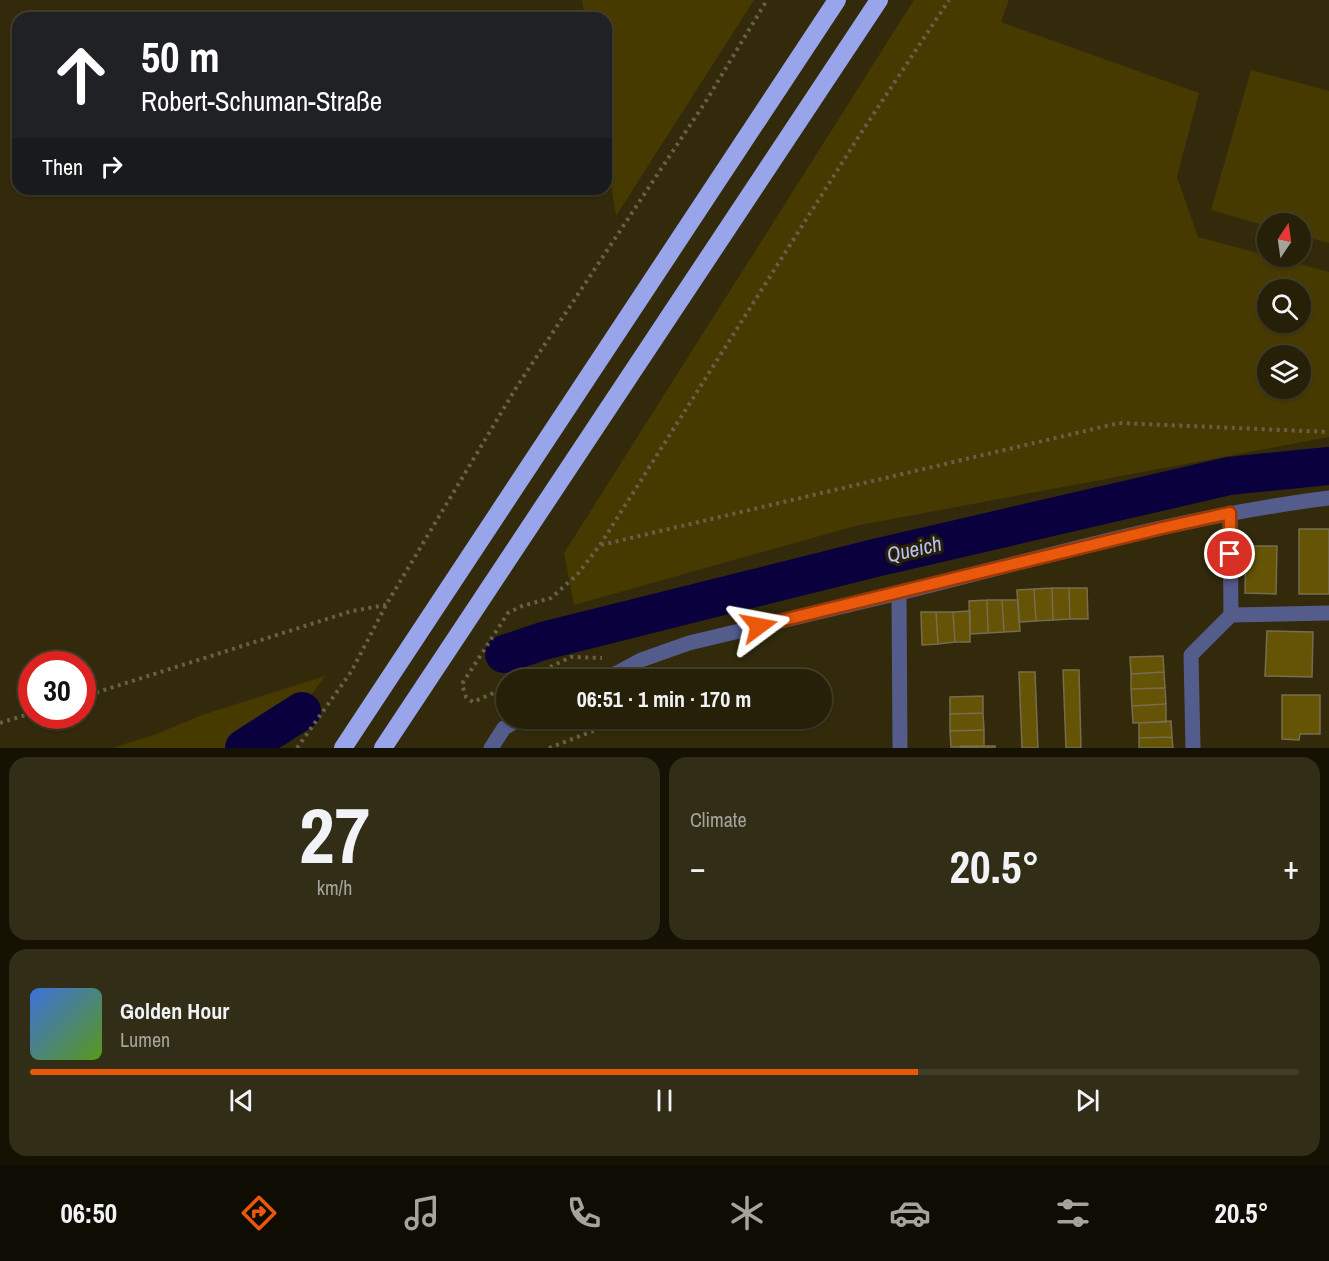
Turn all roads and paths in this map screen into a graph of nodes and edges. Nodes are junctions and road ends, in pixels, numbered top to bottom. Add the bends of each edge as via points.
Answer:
1 (768, 0) edge
2 (837, 0) edge
3 (879, 0) edge
4 (949, 0) edge
5 (1329, 432) edge
6 (1329, 498) edge
7 (1230, 513) junction
8 (600, 545) junction
9 (899, 593) junction
10 (386, 605) junction
11 (1329, 613) edge
12 (1231, 615) junction
13 (606, 658) dead end
14 (546, 669) edge
15 (622, 669) edge
16 (496, 692) edge
17 (96, 693) edge
18 (18, 717) edge
19 (0, 723) edge
20 (503, 729) edge
21 (598, 729) edge
22 (297, 748) edge
23 (343, 748) edge
24 (383, 748) edge
25 (490, 748) edge
26 (549, 748) edge
27 (900, 748) edge
28 (1193, 748) edge

1 - 10 path via 706,101 516,388
2 - 23 highway
3 - 24 highway
4 - 8 path
5 - 8 path via 1119,423
6 - 7 street
7 - 9 street
7 - 12 street
8 - 16 path via 577,575 551,598 508,613 462,684 466,697 473,702
9 - 15 street via 689,643
9 - 27 street
10 - 17 path via 352,611
10 - 22 path via 351,672
11 - 12 street
12 - 28 street via 1191,655
13 - 14 path via 571,657
18 - 19 path
20 - 25 street
21 - 26 path

